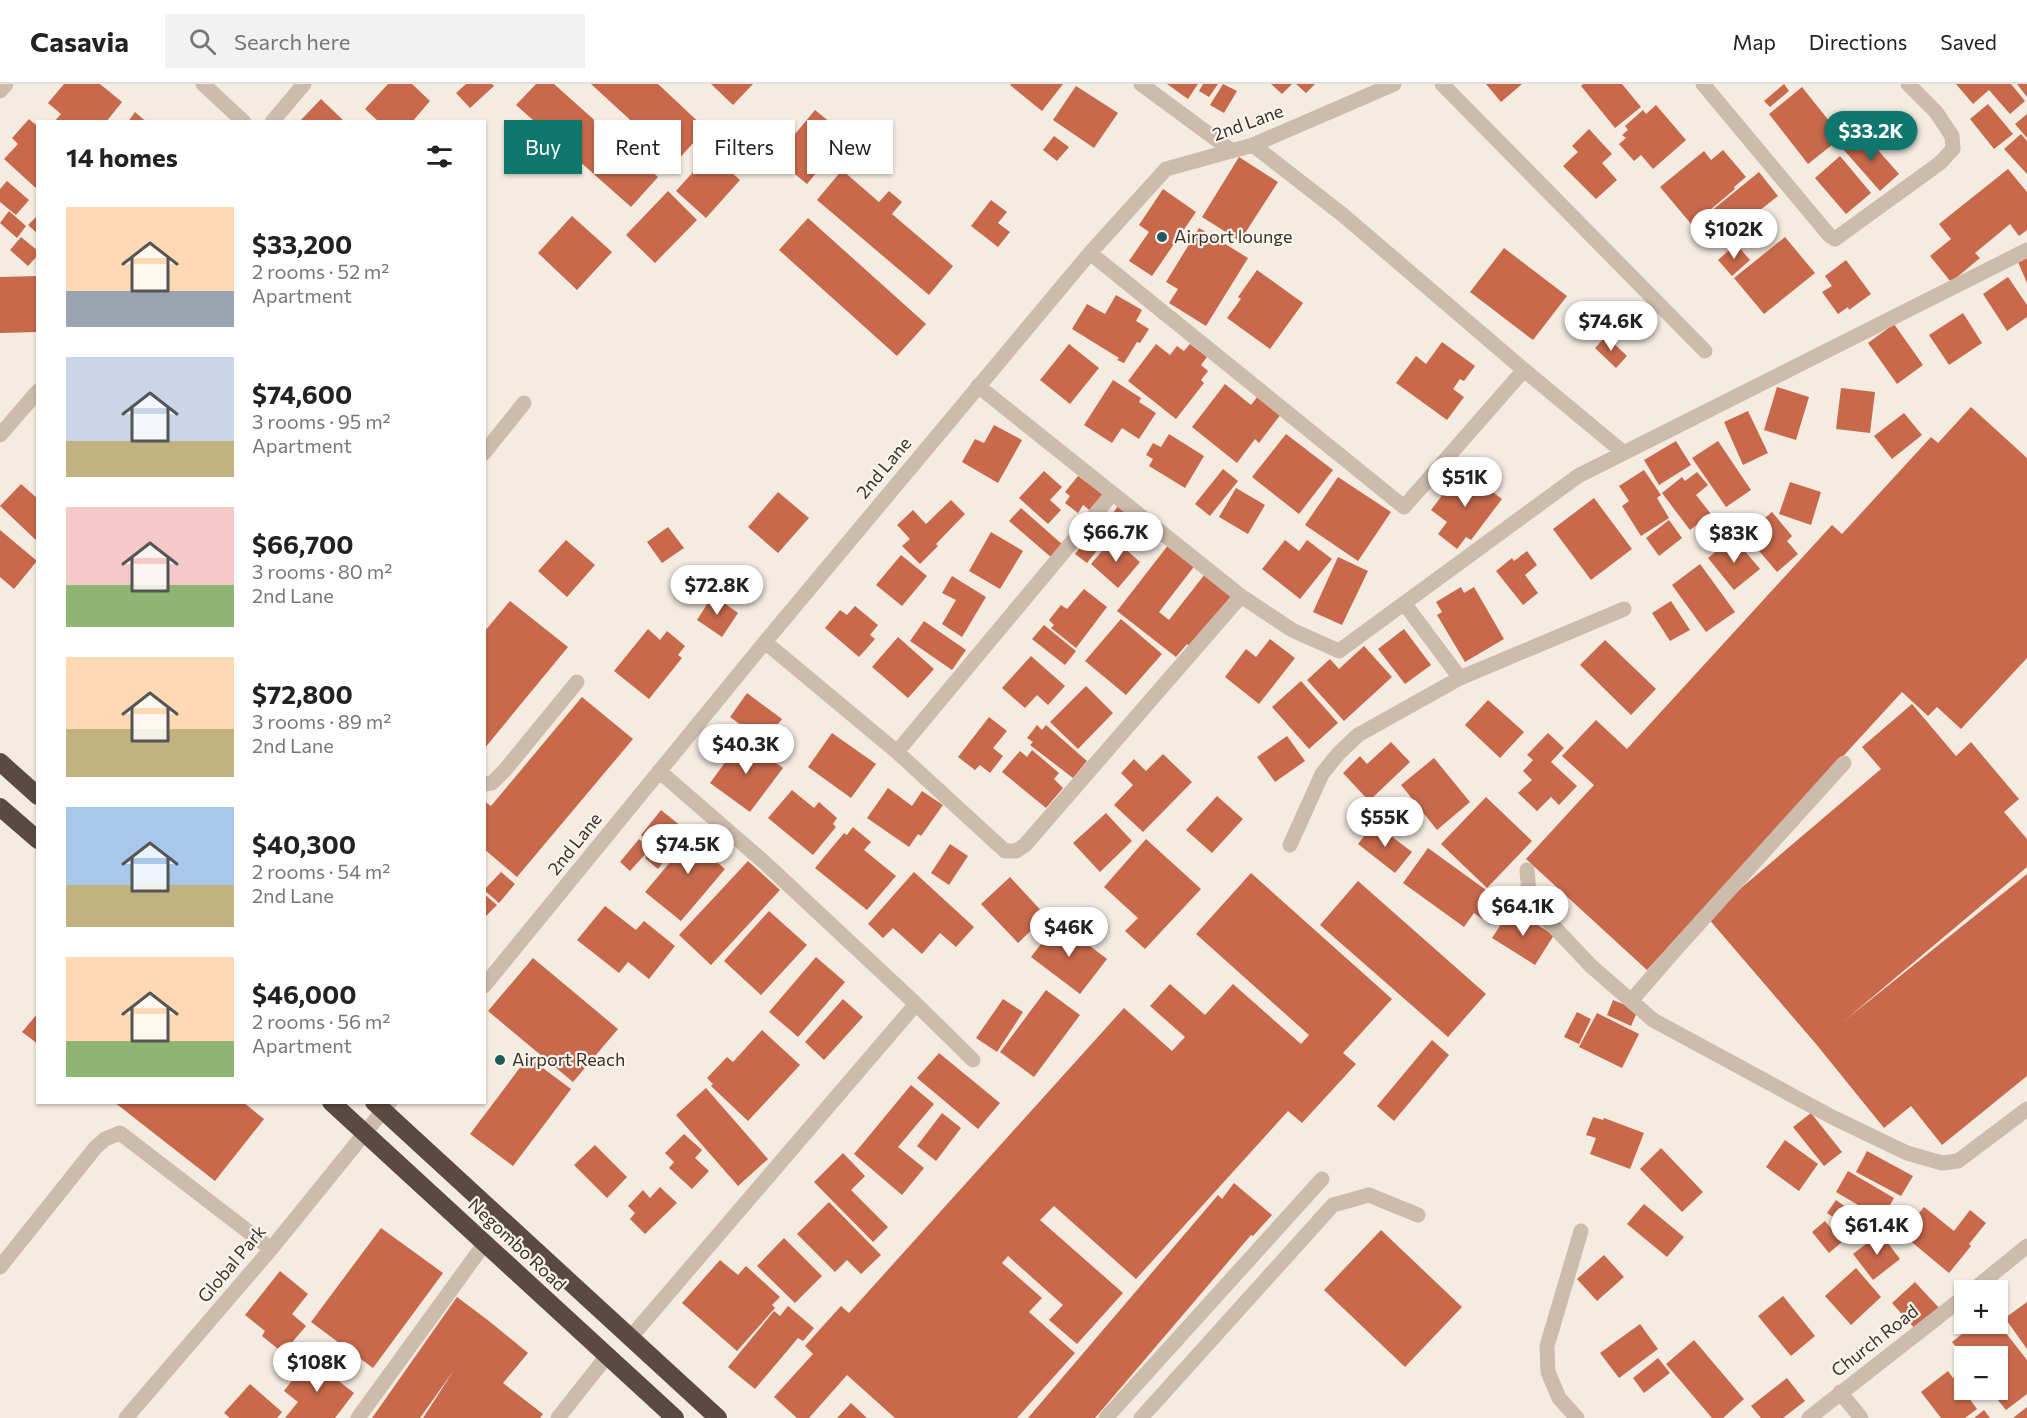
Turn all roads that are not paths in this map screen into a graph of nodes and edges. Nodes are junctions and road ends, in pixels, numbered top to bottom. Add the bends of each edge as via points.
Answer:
1 (6, 84) edge
2 (203, 84) edge
3 (304, 84) edge
4 (1141, 84) edge
5 (1394, 84) edge
6 (1442, 84) edge
7 (1703, 84) edge
8 (1908, 84) edge
9 (0, 91) edge
10 (242, 120) edge
11 (274, 120) edge
12 (1253, 145) junction
13 (1232, 151) junction
14 (2027, 250) edge
15 (1090, 253) junction
16 (1705, 351) dead end
17 (1524, 370) junction
18 (978, 386) junction
19 (36, 394) edge
20 (524, 403) dead end
21 (0, 435) edge
22 (486, 450) edge
23 (1624, 453) junction
24 (1112, 494) junction
25 (1241, 596) junction
26 (1404, 603) junction
27 (1624, 609) dead end
28 (765, 642) junction
29 (1460, 678) junction
30 (577, 682) dead end
31 (897, 752) junction
32 (0, 762) edge
33 (1844, 763) dead end
34 (659, 771) junction
35 (486, 784) edge
36 (36, 794) edge
37 (0, 807) edge
38 (36, 838) edge
39 (1290, 845) dead end
40 (1527, 870) dead end
41 (486, 984) edge
42 (1631, 1001) junction
43 (916, 1004) junction
44 (973, 1060) dead end
45 (333, 1104) edge
46 (383, 1105) edge
47 (2027, 1108) edge
48 (364, 1133) junction
49 (1322, 1179) dead end
50 (1419, 1215) dead end
51 (1581, 1231) dead end
52 (485, 1243) junction
53 (2026, 1248) edge
54 (271, 1249) junction
55 (0, 1267) edge
56 (1986, 1280) edge
57 (1954, 1304) edge
58 (630, 1338) junction
59 (607, 1356) junction
60 (1840, 1392) junction
61 (126, 1418) edge
62 (358, 1418) edge
63 (558, 1418) edge
64 (675, 1418) edge
65 (718, 1418) edge
66 (1106, 1418) edge
67 (1141, 1418) edge
68 (1577, 1418) edge
69 (1809, 1418) edge
70 (1861, 1418) edge

1 - 9 street
2 - 10 street
3 - 11 street
4 - 13 street
5 - 12 street, 2nd Lane
6 - 16 street
7 - 8 street via 1835,239 1940,163 1953,149 1952,136 1936,112
12 - 13 street, 2nd Lane
12 - 17 street via 1343,215
13 - 15 street, 2nd Lane via 1166,169
14 - 23 street
15 - 17 street via 1404,507
15 - 18 street, 2nd Lane
17 - 23 street
18 - 24 street
18 - 28 street, 2nd Lane
19 - 21 street
20 - 22 street
23 - 26 street via 1578,476
24 - 25 street
24 - 31 street
25 - 26 street via 1292,630 1339,651
25 - 31 street via 1016,851 1005,851
26 - 29 street
27 - 29 street
28 - 31 street
28 - 34 street, 2nd Lane
29 - 39 street via 1358,735 1338,754 1322,774
30 - 35 street via 505,770
32 - 36 highway
33 - 42 street
34 - 41 street, 2nd Lane
34 - 43 street via 764,862
37 - 38 highway
40 - 42 street via 1529,893 1537,909
42 - 47 street via 1653,1020 1832,1116 1907,1153 1942,1163 1958,1161
43 - 44 street
43 - 58 street
45 - 48 highway, Negombo Road
46 - 48 street
46 - 58 highway, Negombo Road
48 - 52 highway, Negombo Road
48 - 54 street, Global Park
49 - 66 street
50 - 67 street via 1369,1196 1333,1205
51 - 68 street via 1547,1346 1548,1372 1559,1398
52 - 59 highway, Negombo Road
52 - 62 street
53 - 56 street
54 - 55 street via 120,1133 95,1148
54 - 61 street, Global Park
57 - 60 street, Church Road
58 - 65 highway, Negombo Road
59 - 63 street
59 - 64 highway, Negombo Road
60 - 69 street, Church Road
60 - 70 street

